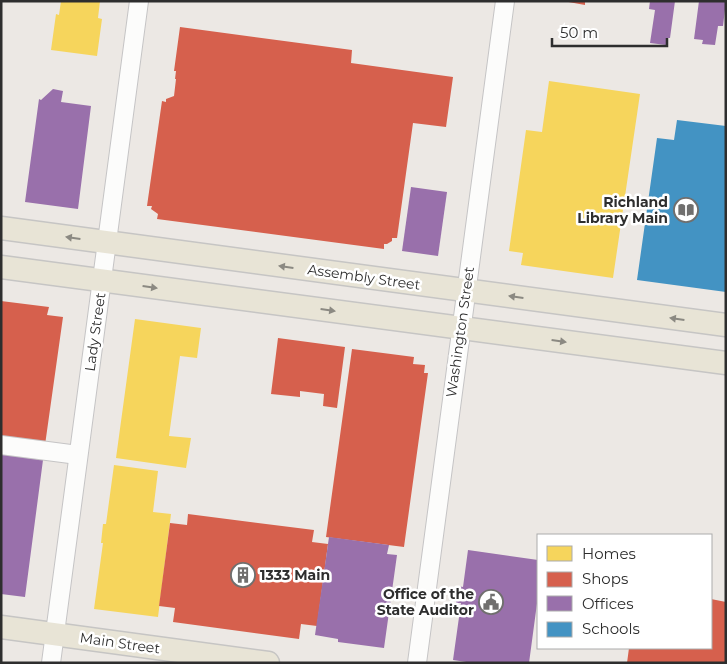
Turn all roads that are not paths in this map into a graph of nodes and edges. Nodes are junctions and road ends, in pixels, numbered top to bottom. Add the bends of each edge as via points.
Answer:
1 (139, 1) edge
2 (505, 1) edge
3 (1, 228) edge
4 (106, 243) junction
5 (1, 267) edge
6 (102, 280) junction
7 (466, 291) junction
8 (726, 325) edge
9 (461, 328) junction
10 (726, 363) edge
11 (1, 446) edge
12 (78, 456) junction
13 (1, 627) edge
14 (1, 640) edge
15 (53, 648) edge
16 (170, 663) edge
17 (268, 663) edge
18 (417, 663) edge

1 - 4 street, Lady Street
2 - 7 street, Washington Street
4 -> 3 main road, Assembly Street
4 - 6 street, Lady Street
7 -> 4 main road, Assembly Street
5 - 6 main road
6 -> 9 main road
6 - 12 street, Lady Street
8 -> 7 main road, Assembly Street
7 - 9 street, Washington Street
9 -> 10 main road
9 - 18 street, Washington Street
11 - 12 street
12 - 15 street, Lady Street
13 - 15 main road, Main Street
14 - 15 main road, Main Street
15 - 16 main road, Main Street
15 - 17 main road, Main Street

